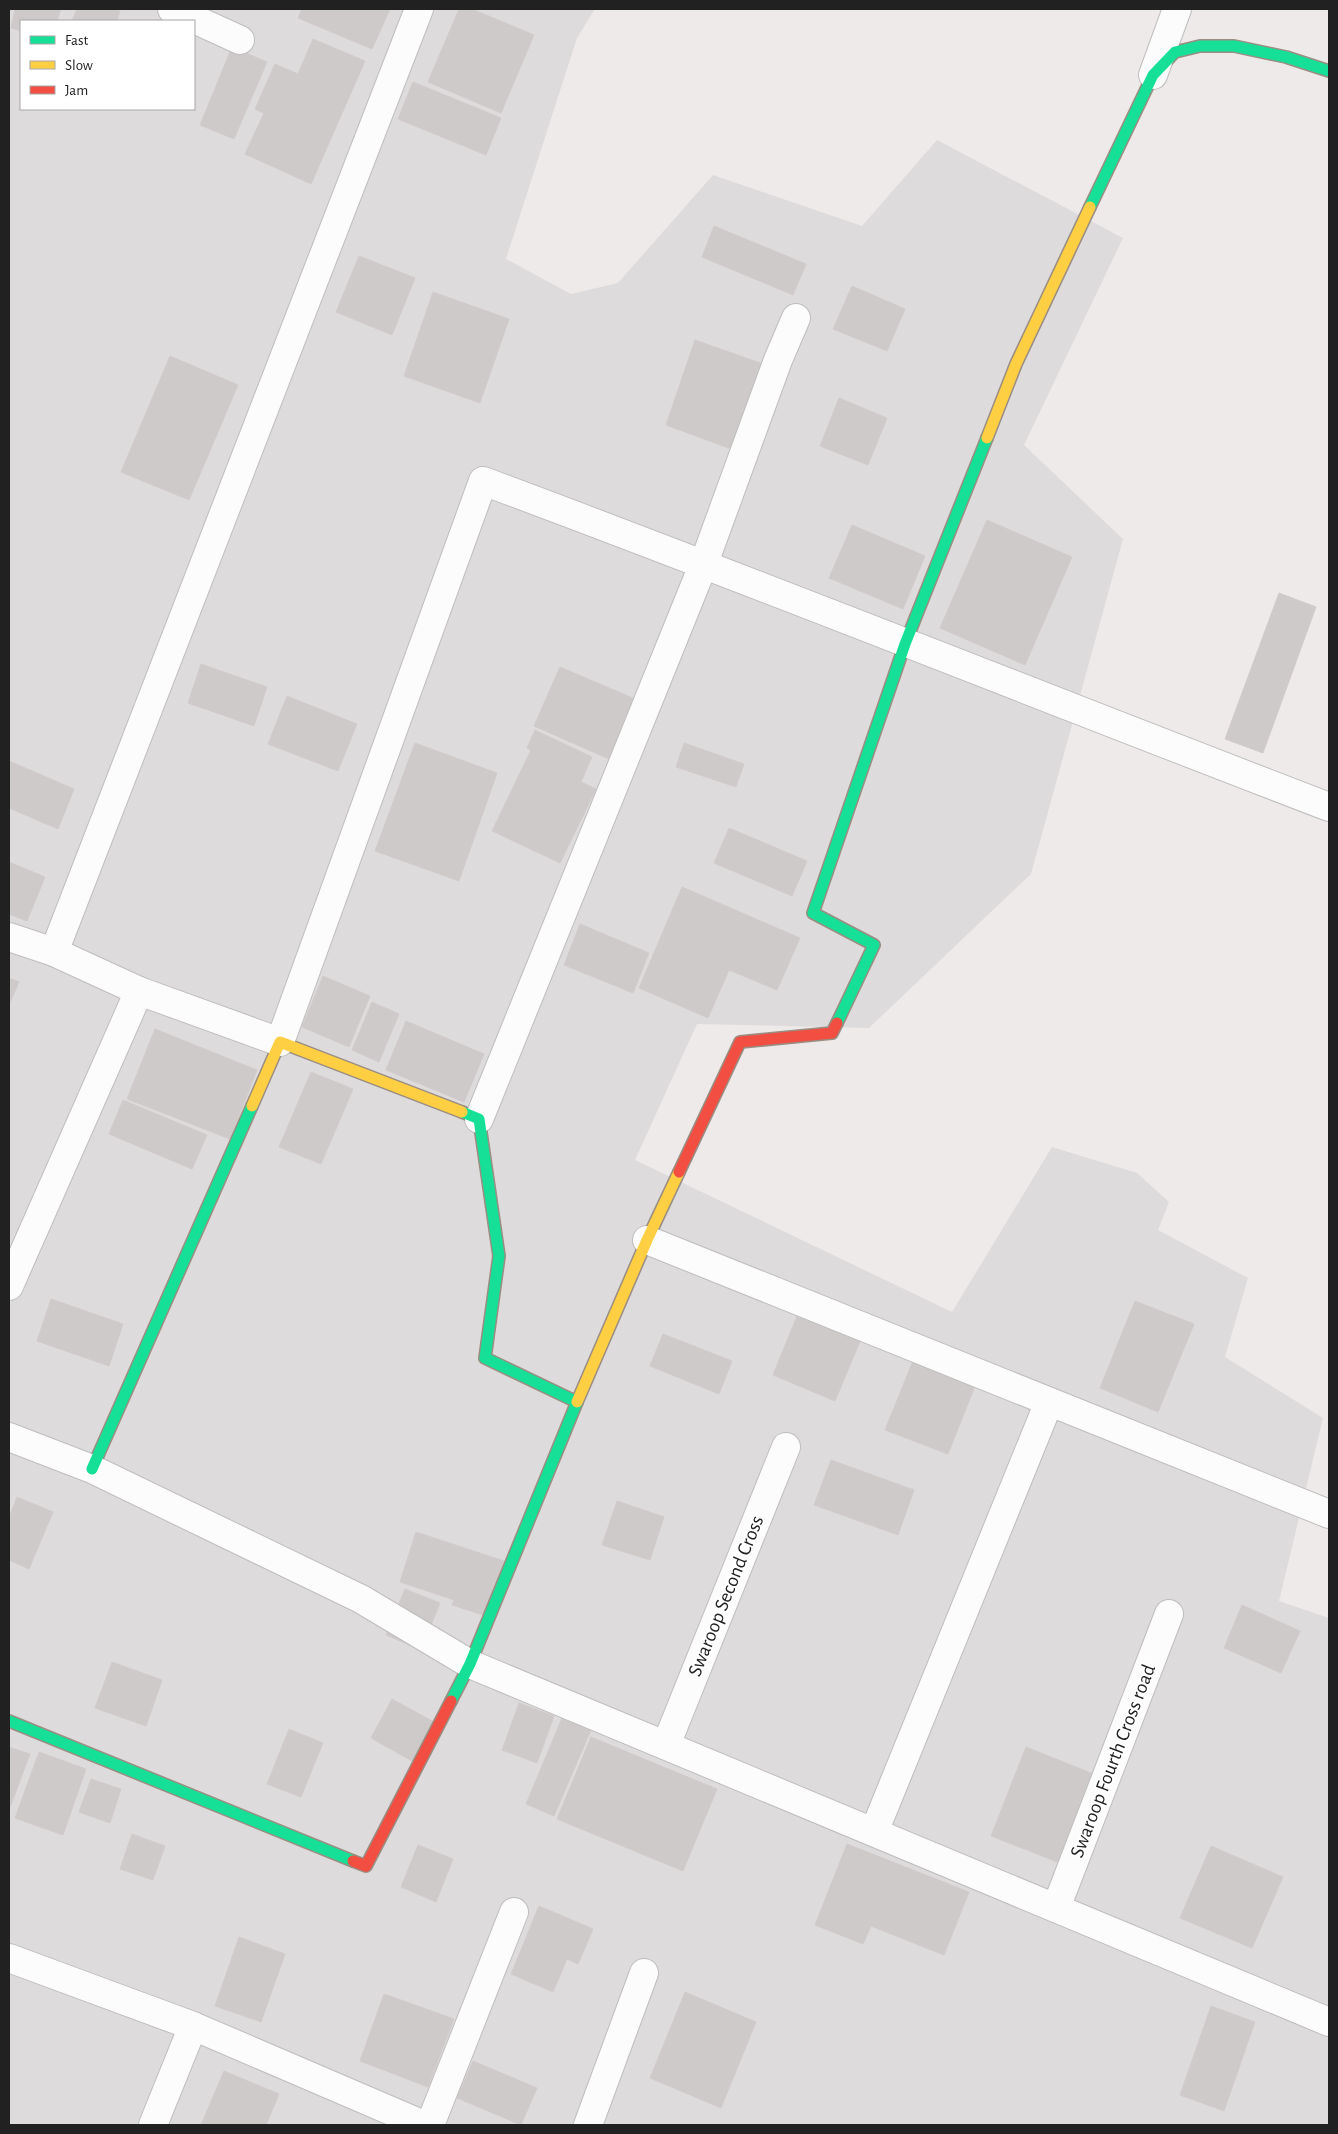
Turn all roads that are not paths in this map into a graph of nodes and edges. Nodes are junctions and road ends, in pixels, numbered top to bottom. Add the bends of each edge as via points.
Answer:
1 (172, 9) edge
2 (419, 9) edge
3 (1177, 9) edge
4 (240, 40) dead end
5 (1329, 72) edge
6 (1153, 76) junction
7 (796, 318) dead end
8 (704, 563) junction
9 (905, 644) junction
10 (1329, 807) edge
11 (9, 937) edge
12 (54, 952) junction
13 (139, 991) junction
14 (280, 1042) junction
15 (479, 1119) junction
16 (647, 1240) junction
17 (9, 1286) edge
18 (577, 1402) junction
19 (1049, 1402) junction
20 (9, 1437) edge
21 (786, 1447) dead end
22 (92, 1468) junction
23 (1329, 1514) edge
24 (1169, 1614) dead end
25 (470, 1664) junction
26 (9, 1721) edge
27 (666, 1745) junction
28 (874, 1832) junction
29 (1056, 1908) junction
30 (514, 1912) dead end
31 (9, 1958) edge
32 (644, 1973) dead end
33 (1329, 2022) edge
34 (193, 2026) junction
35 (153, 2125) edge
36 (424, 2125) edge
37 (430, 2125) edge
38 (588, 2125) edge

1 - 4 street
2 - 12 street
3 - 6 street
5 - 6 street via 1286,57 1234,46 1200,46 1174,52
6 - 9 street via 1016,364
7 - 8 street
8 - 9 street
8 - 14 street via 483,481
8 - 15 street
9 - 10 street
9 - 16 street via 813,913 874,945 832,1033 740,1042
11 - 12 street
12 - 13 street
13 - 14 street
13 - 17 street
14 - 15 street
14 - 22 street
15 - 18 street via 499,1256 484,1358
16 - 18 street
16 - 19 street
18 - 25 street
19 - 23 street
19 - 28 street
20 - 22 street
21 - 27 street, Swaroop Second Cross
22 - 25 street via 361,1600
24 - 29 street, Swaroop Fourth Cross road
25 - 26 street via 366,1866
25 - 27 street
27 - 28 street
28 - 29 street
29 - 33 street
30 - 37 street
31 - 34 street
32 - 38 street
34 - 35 street
34 - 36 street

